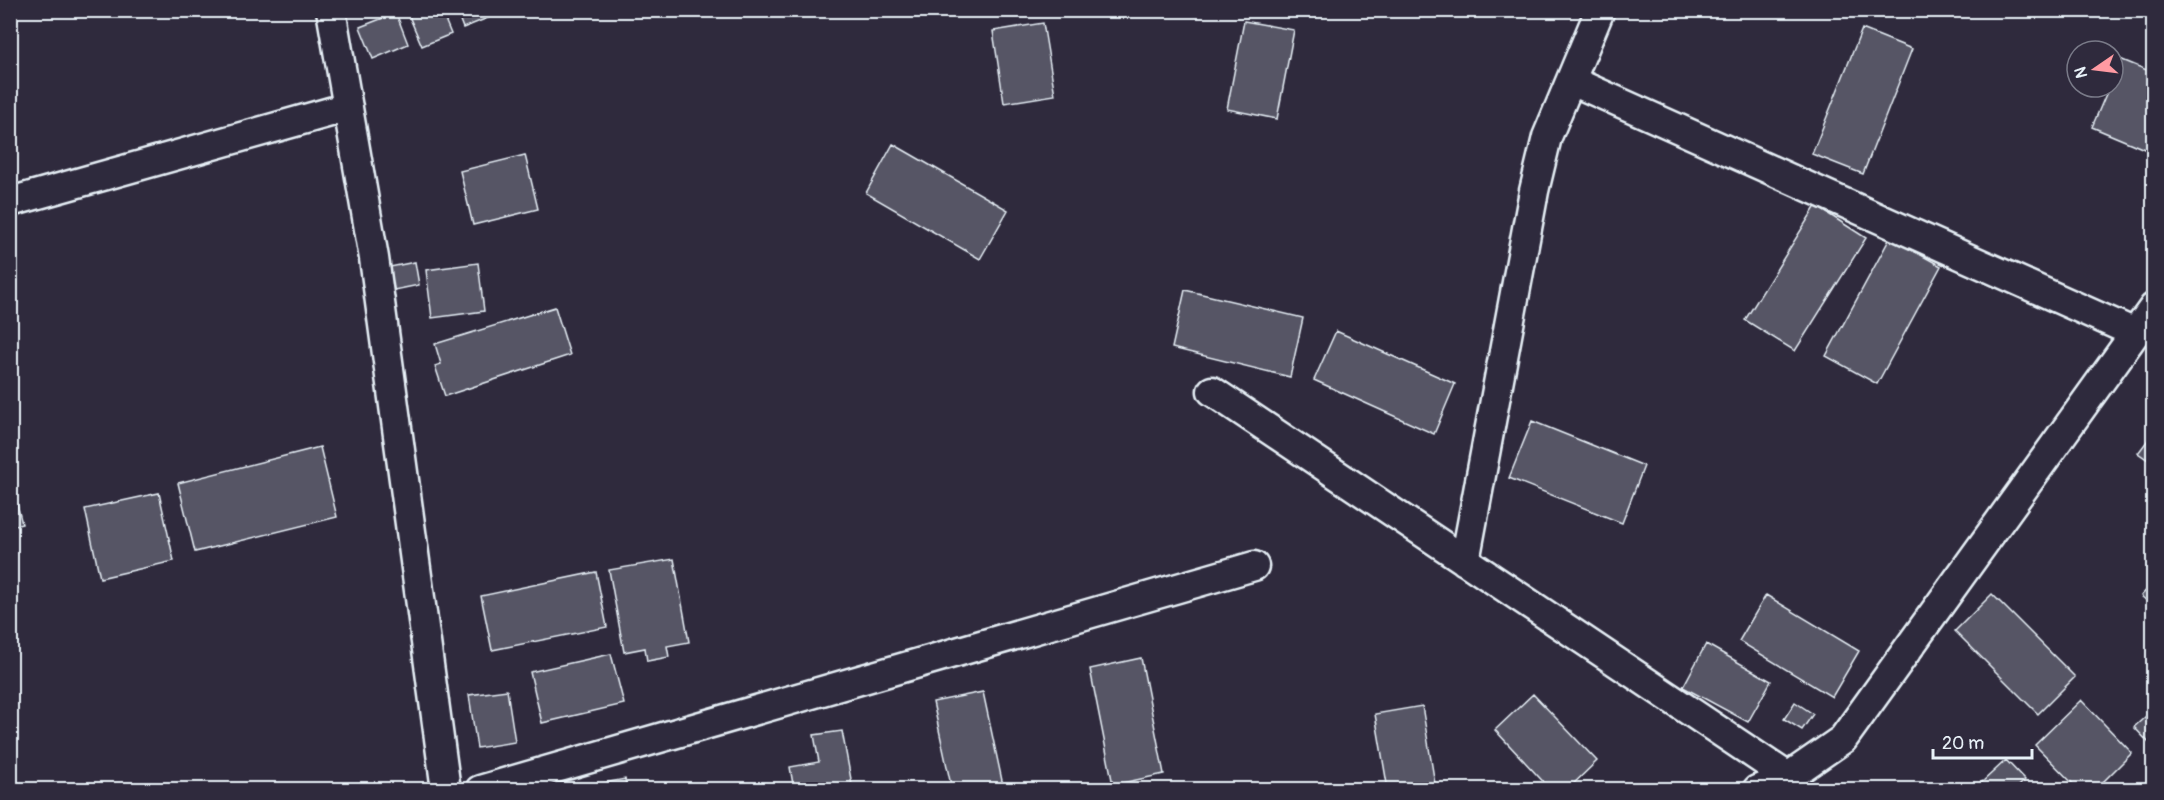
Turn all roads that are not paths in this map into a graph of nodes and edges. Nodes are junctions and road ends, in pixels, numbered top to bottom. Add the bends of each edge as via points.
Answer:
1 (331, 10) edge
2 (1600, 10) edge
3 (1572, 81) junction
4 (348, 107) junction
5 (10, 202) edge
6 (2154, 308) edge
7 (2135, 333) junction
8 (1212, 391) dead end
9 (1465, 561) junction
10 (1254, 566) dead end
11 (1788, 777) junction
12 (446, 789) edge
13 (480, 789) edge
14 (1757, 789) edge

1 - 4 street
2 - 3 street
3 - 7 street
3 - 9 street via 1547,137 1534,191
4 - 5 street
4 - 12 street via 375,258
6 - 7 street
7 - 11 street via 1843,739
8 - 9 street
9 - 11 street
10 - 13 street
11 - 14 street

